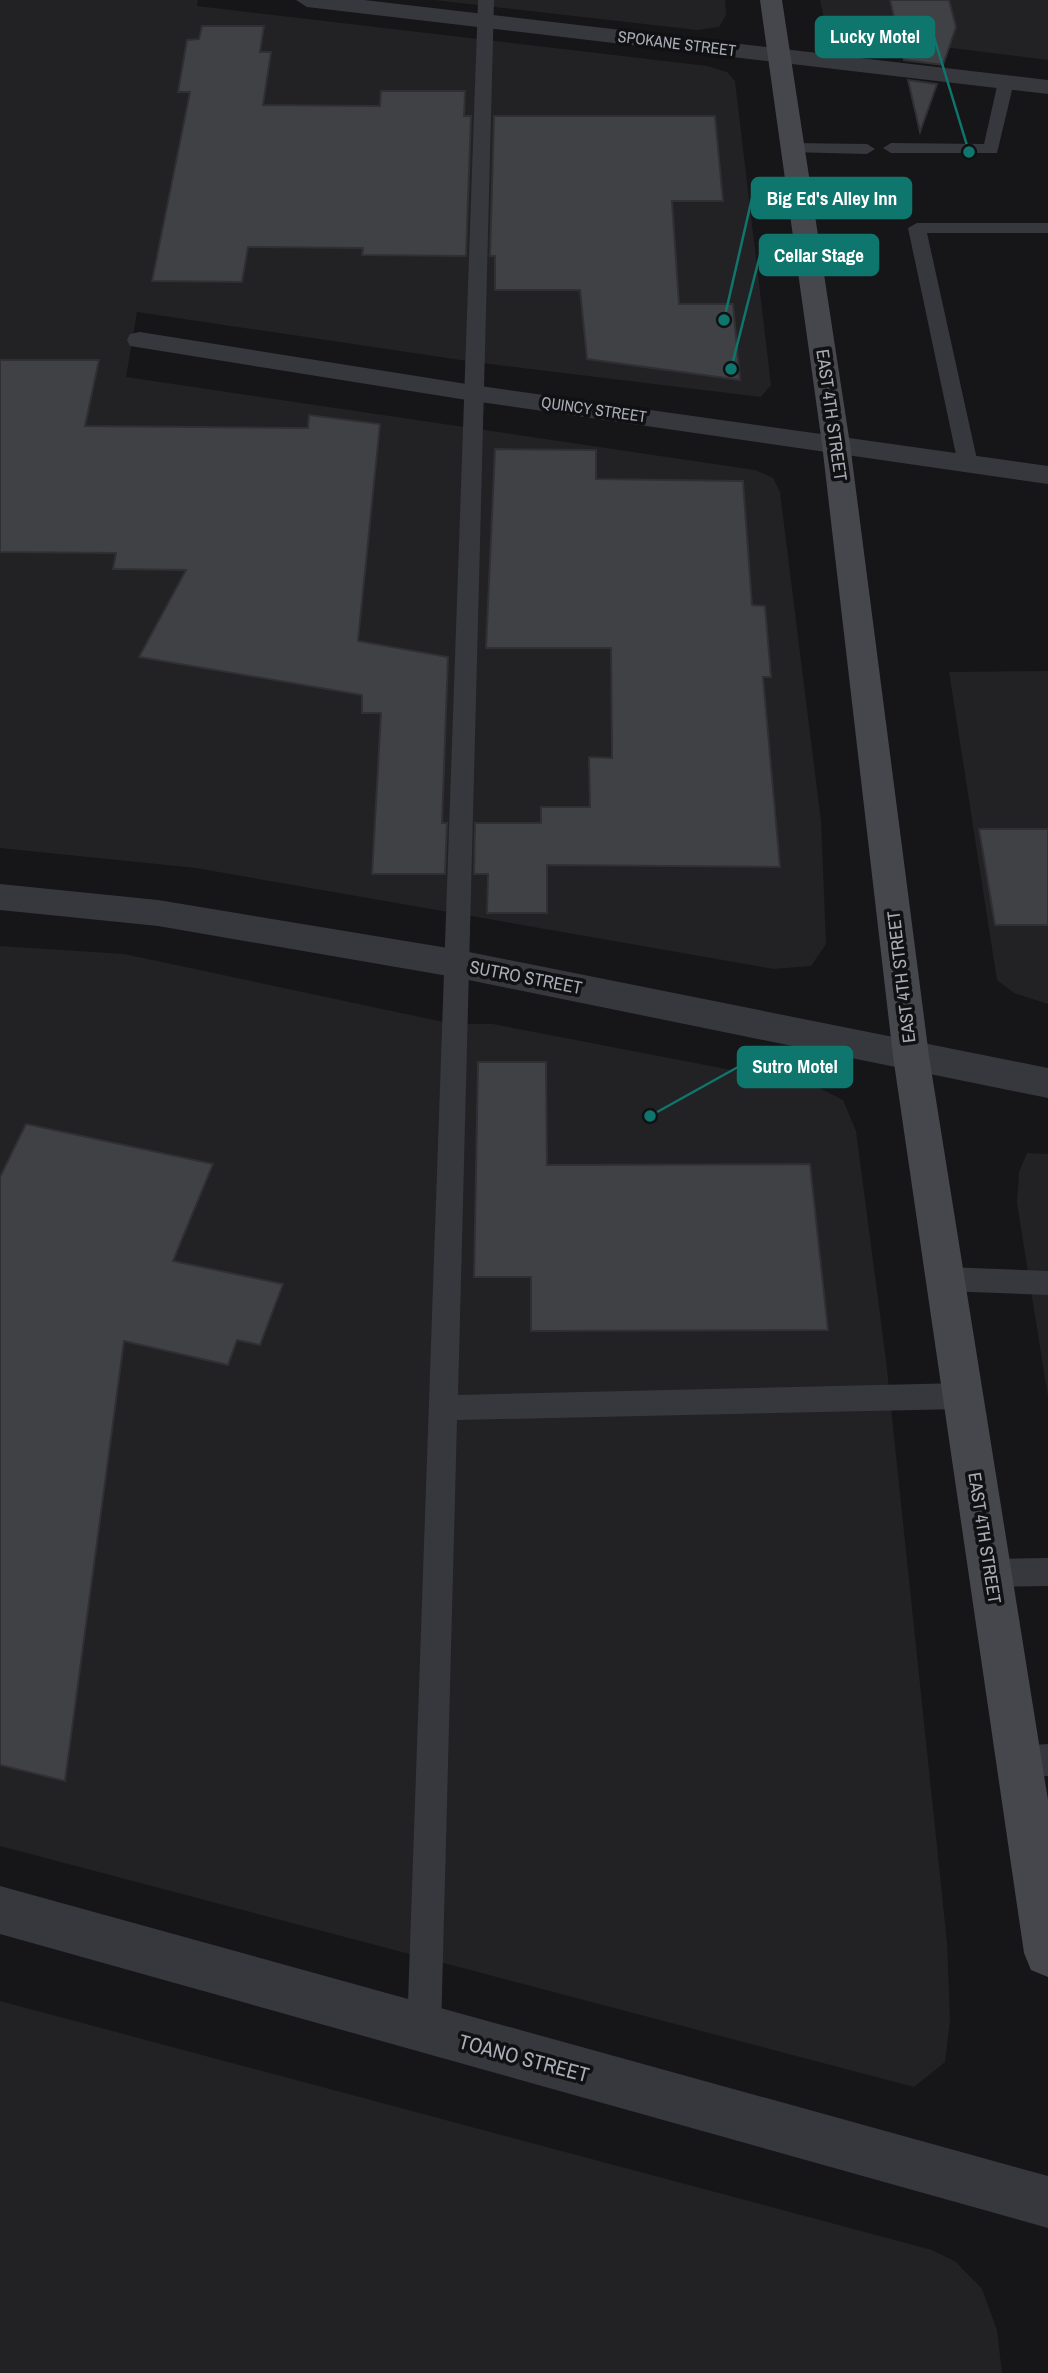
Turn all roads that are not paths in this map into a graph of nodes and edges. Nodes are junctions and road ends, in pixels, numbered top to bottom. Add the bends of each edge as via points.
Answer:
1 (307, 0) edge
2 (771, 0) edge
3 (486, 10) edge
4 (779, 55) junction
5 (1006, 82) junction
6 (1048, 87) edge
7 (793, 148) junction
8 (891, 148) dead end
9 (867, 149) dead end
10 (1048, 228) edge
11 (140, 340) dead end
12 (473, 393) junction
13 (836, 444) junction
14 (968, 464) junction
15 (1048, 475) edge
16 (0, 897) edge
17 (454, 963) junction
18 (911, 1056) junction
19 (1048, 1083) edge
20 (945, 1279) junction
21 (1048, 1283) edge
22 (963, 1396) junction
23 (442, 1408) junction
24 (1048, 1572) edge
25 (990, 1573) junction
26 (1034, 1761) edge
27 (0, 1910) edge
28 (1048, 1953) edge
29 (424, 2031) junction
30 (1048, 2202) edge

1 - 3 street, SPOKANE STREET
2 - 4 main road, EAST 4TH STREET
3 - 4 street, SPOKANE STREET
3 - 12 lane
4 - 5 street, SPOKANE STREET
4 - 7 main road, EAST 4TH STREET
5 - 6 street, SPOKANE STREET
5 - 8 lane via 991,149
7 - 9 lane
7 - 13 main road, EAST 4TH STREET
10 - 14 lane via 917,228
11 - 12 street, QUINCY STREET
12 - 13 street, QUINCY STREET
12 - 17 lane
13 - 14 street, QUINCY STREET
13 - 18 main road, EAST 4TH STREET
14 - 15 street, QUINCY STREET
16 - 17 street, SUTRO STREET via 158,913
17 - 18 street, SUTRO STREET
17 - 23 lane
18 - 19 street, SUTRO STREET
18 - 20 main road, EAST 4TH STREET
20 - 21 lane
20 - 22 main road, EAST 4TH STREET
22 - 23 lane
22 - 25 main road, EAST 4TH STREET
23 - 29 lane
24 - 25 lane
25 - 26 main road, EAST 4TH STREET
26 - 28 main road, EAST 4TH STREET
27 - 29 street, TOANO STREET
29 - 30 street, TOANO STREET

